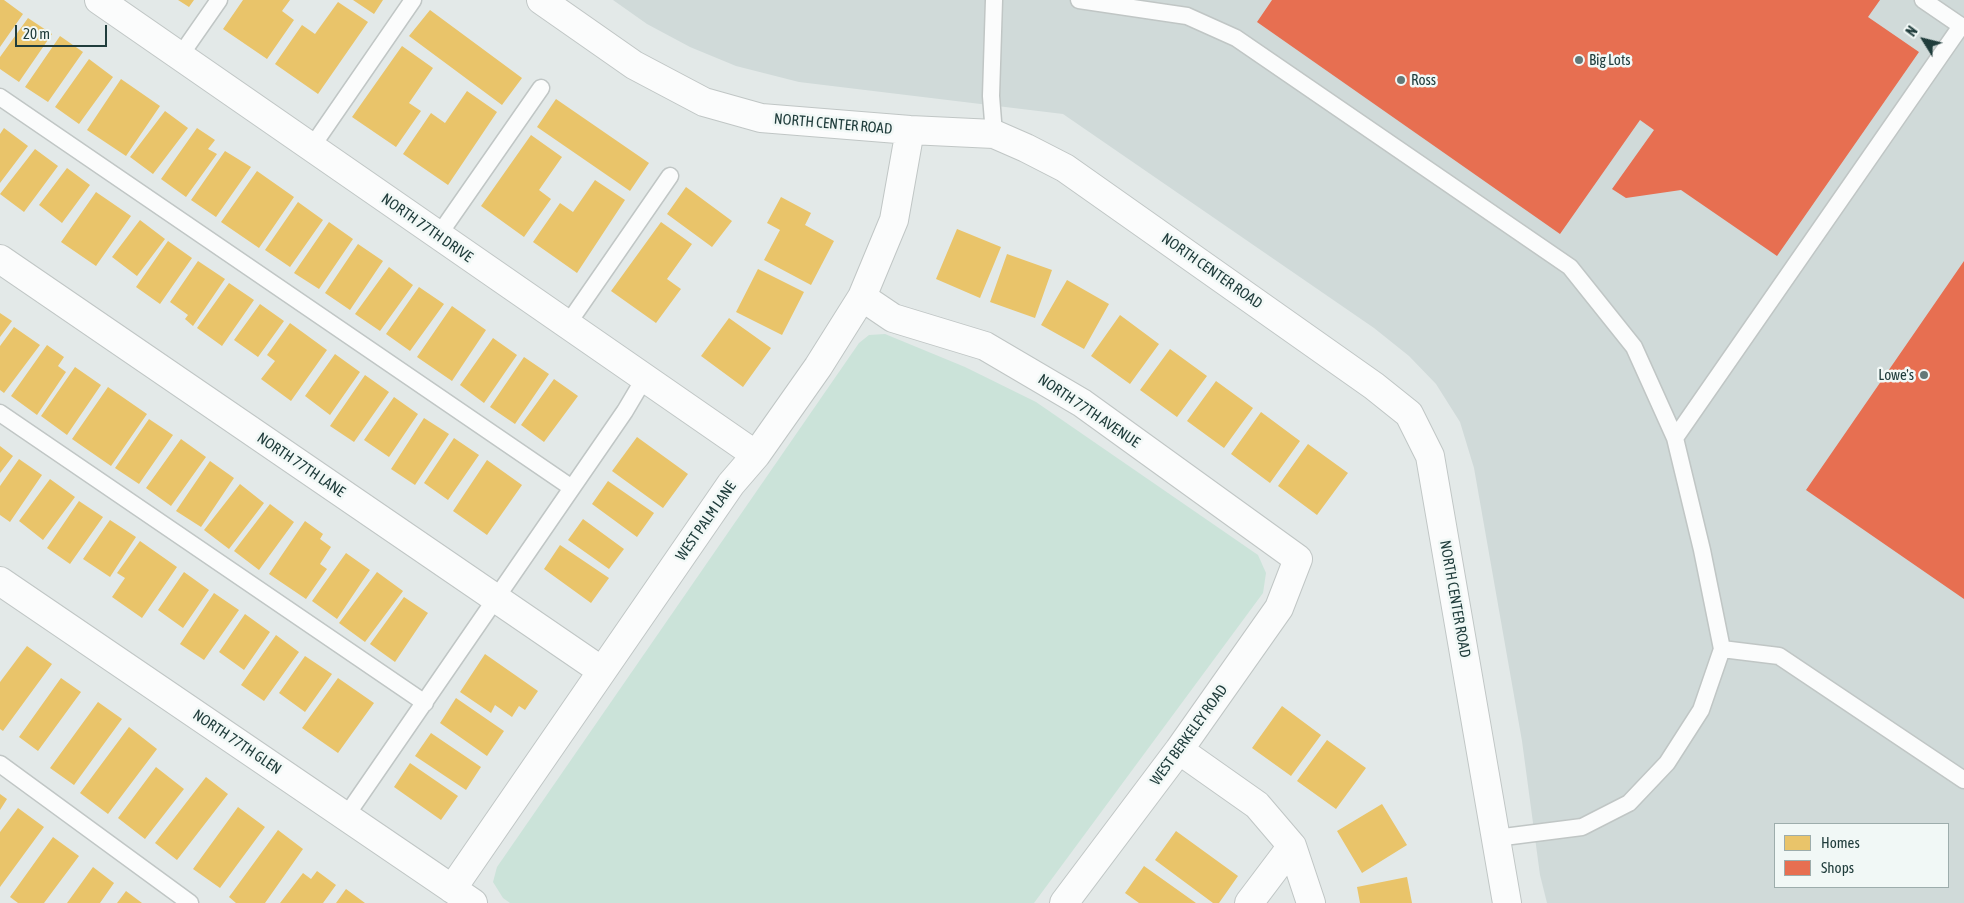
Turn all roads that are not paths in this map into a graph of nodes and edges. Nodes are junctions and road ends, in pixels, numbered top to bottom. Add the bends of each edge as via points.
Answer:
1 (99, 0) edge
2 (219, 0) edge
3 (413, 0) edge
4 (541, 0) edge
5 (994, 0) edge
6 (1079, 0) edge
7 (1923, 0) edge
8 (1963, 27) edge
9 (180, 56) junction
10 (541, 88) dead end
11 (0, 97) edge
12 (910, 130) junction
13 (994, 134) junction
14 (311, 148) junction
15 (670, 176) dead end
16 (438, 236) junction
17 (0, 258) edge
18 (862, 297) junction
19 (567, 325) junction
20 (644, 378) junction
21 (0, 413) edge
22 (1675, 438) junction
23 (756, 456) junction
24 (572, 488) junction
25 (1298, 559) joint
26 (0, 580) edge
27 (496, 598) junction
28 (1722, 649) junction
29 (602, 671) junction
30 (425, 703) junction
31 (1179, 750) junction
32 (0, 764) edge
33 (1964, 780) edge
34 (346, 816) junction
35 (1496, 838) junction
36 (1292, 846) junction
37 (463, 896) edge
38 (190, 903) edge
39 (1064, 903) edge
40 (1249, 903) edge
41 (1311, 903) edge
42 (1507, 903) edge

1 - 9 street, NORTH 77TH DRIVE
2 - 9 lane
3 - 14 lane
4 - 12 street, NORTH CENTER ROAD via 634,66 704,102 761,118
5 - 13 lane via 991,96
6 - 22 lane via 1187,16 1236,38 1570,267 1634,347
7 - 8 lane
8 - 22 lane
9 - 14 street, NORTH 77TH DRIVE
10 - 16 lane
11 - 24 lane
12 - 13 street, NORTH CENTER ROAD
12 - 18 street, WEST PALM LANE via 894,220
13 - 35 street, NORTH CENTER ROAD via 1066,168 1409,414 1430,456
14 - 16 street, NORTH 77TH DRIVE
15 - 19 lane
16 - 19 street, NORTH 77TH DRIVE
17 - 27 street, NORTH 77TH LANE
18 - 23 street, WEST PALM LANE
18 - 25 street, NORTH 77TH AVENUE via 893,318 985,346 1082,403
19 - 20 street, NORTH 77TH DRIVE
20 - 23 street, NORTH 77TH DRIVE
20 - 24 lane
21 - 30 lane
22 - 28 lane
23 - 29 street, WEST PALM LANE via 731,484
24 - 27 lane
25 - 31 street, WEST BERKELEY ROAD via 1279,608
26 - 34 street, NORTH 77TH GLEN
27 - 29 street, NORTH 77TH LANE
27 - 30 lane
28 - 33 lane via 1779,656
28 - 35 lane via 1701,710 1667,763 1629,803 1582,827
29 - 37 street, WEST PALM LANE
30 - 34 lane
31 - 36 street via 1257,805
31 - 39 street, WEST BERKELEY ROAD
32 - 38 lane
34 - 37 street, NORTH 77TH GLEN
35 - 42 street, NORTH CENTER ROAD
36 - 40 street
36 - 41 street

